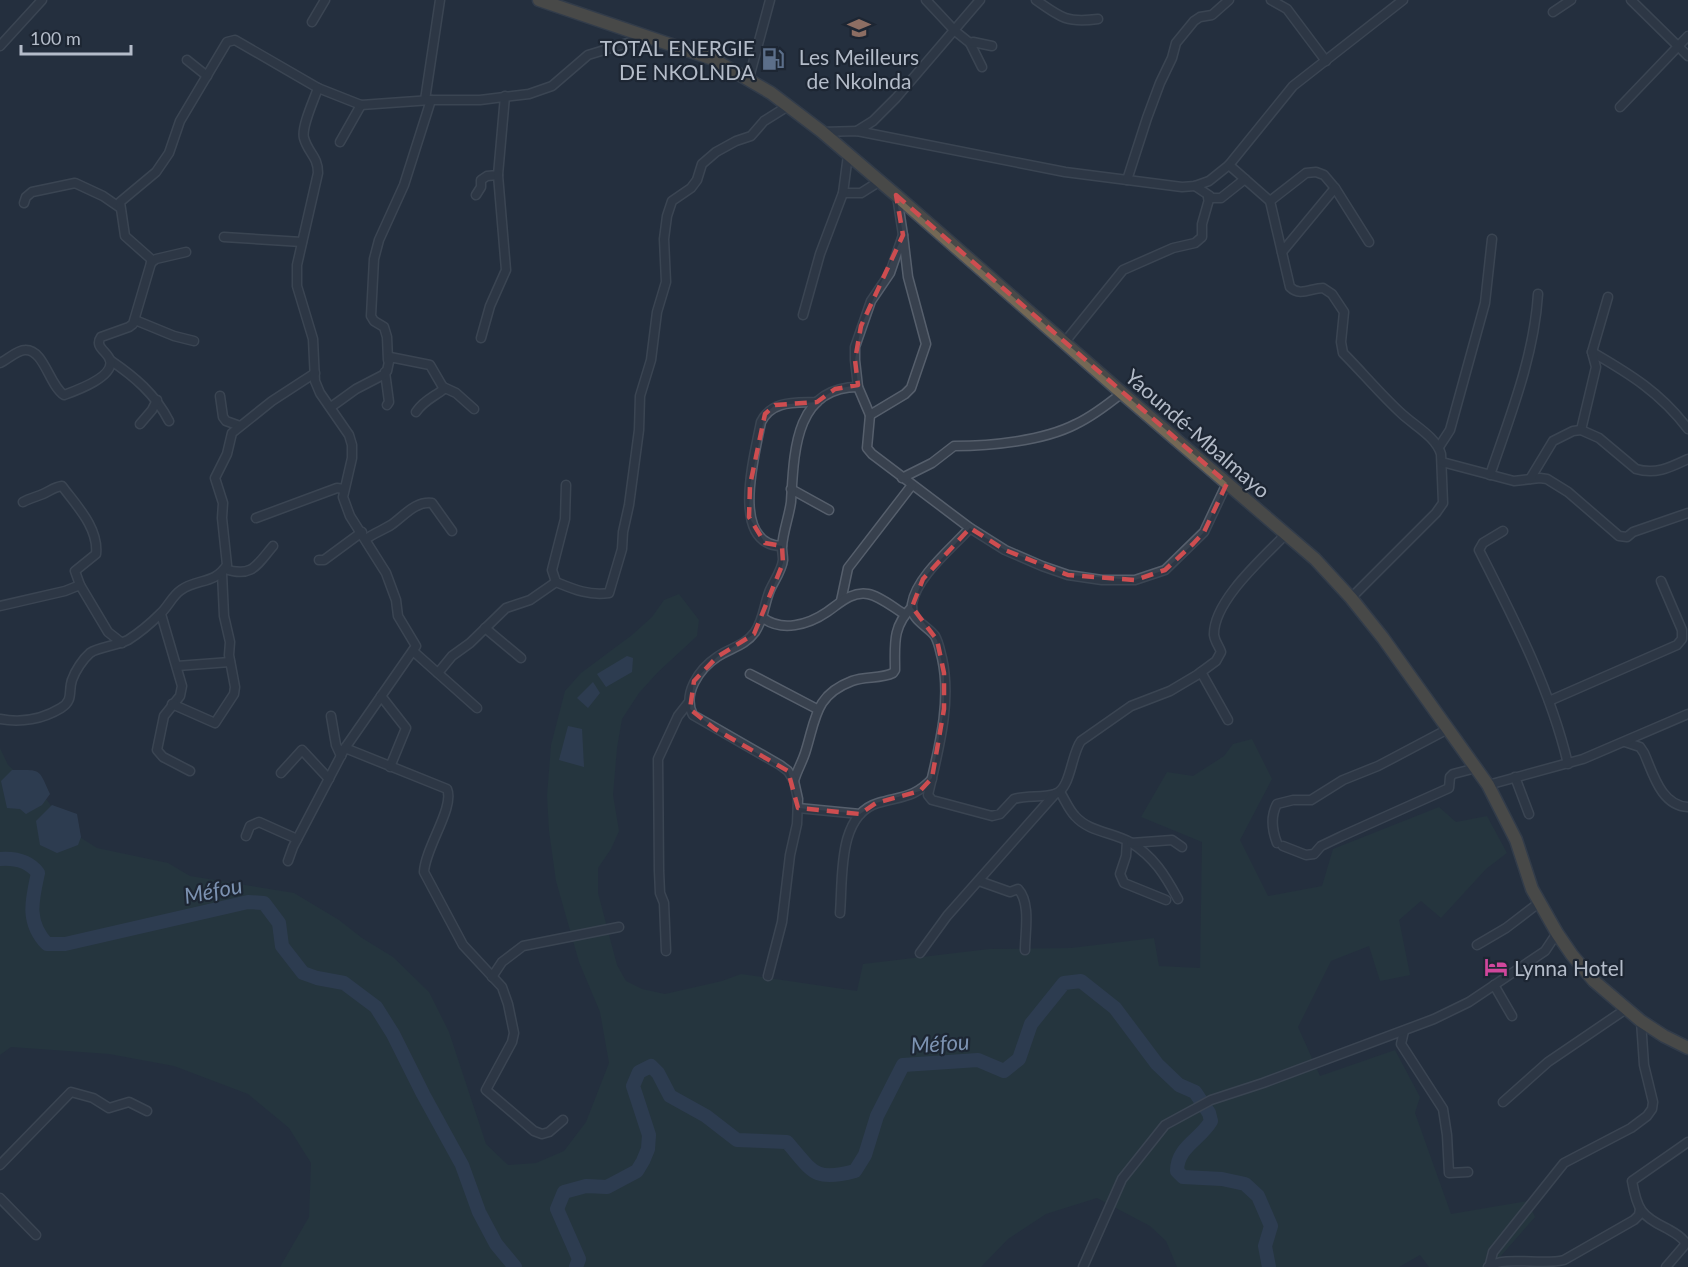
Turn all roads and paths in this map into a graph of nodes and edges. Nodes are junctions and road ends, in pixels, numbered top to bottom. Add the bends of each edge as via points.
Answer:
1 (42, 0) edge
2 (326, 0) edge
3 (440, 0) edge
4 (540, 0) edge
5 (770, 0) edge
6 (926, 0) edge
7 (980, 0) edge
8 (1036, 0) edge
9 (1229, 0) edge
10 (1271, 0) edge
11 (1403, 0) edge
12 (1571, 0) edge
13 (1631, 0) edge
14 (1553, 12) dead end
15 (1098, 19) dead end
16 (312, 22) dead end
17 (955, 31) junction
18 (650, 36) junction
19 (1688, 36) edge
20 (970, 43) junction
21 (0, 46) edge
22 (992, 46) dead end
23 (1677, 48) junction
24 (1688, 56) edge
25 (188, 60) dead end
26 (1326, 61) junction
27 (982, 67) dead end
28 (207, 76) junction
29 (749, 78) junction
30 (318, 88) junction
31 (505, 96) junction
32 (428, 100) junction
33 (361, 105) junction
34 (788, 106) junction
35 (1620, 107) dead end
36 (821, 131) junction
37 (857, 131) junction
38 (340, 142) dead end
39 (848, 155) junction
40 (1229, 165) junction
41 (498, 176) junction
42 (1245, 179) junction
43 (1127, 180) junction
44 (880, 181) junction
45 (1195, 186) junction
46 (1335, 188) junction
47 (843, 193) junction
48 (476, 195) dead end
49 (896, 195) junction
50 (1208, 198) junction
51 (1270, 201) junction
52 (24, 203) dead end
53 (119, 207) junction
54 (903, 235) junction
55 (224, 237) dead end
56 (1492, 239) dead end
57 (302, 242) junction
58 (1369, 242) dead end
59 (186, 252) dead end
60 (1282, 252) junction
61 (152, 263) junction
62 (1538, 294) dead end
63 (1608, 297) dead end
64 (803, 315) dead end
65 (135, 320) junction
66 (481, 338) dead end
67 (194, 341) dead end
68 (1064, 343) junction
69 (1592, 352) junction
70 (110, 360) junction
71 (388, 360) junction
72 (0, 363) edge
73 (385, 372) junction
74 (315, 373) junction
75 (442, 387) junction
76 (858, 387) junction
77 (1122, 393) junction
78 (220, 396) dead end
79 (157, 400) junction
80 (816, 402) junction
81 (387, 405) dead end
82 (331, 407) junction
83 (474, 409) dead end
84 (417, 412) dead end
85 (870, 415) junction
86 (169, 421) dead end
87 (140, 424) dead end
88 (240, 426) junction
89 (1688, 429) edge
90 (1581, 430) junction
91 (1439, 447) junction
92 (1688, 459) edge
93 (1442, 462) junction
94 (1490, 475) junction
95 (902, 478) junction
96 (1530, 479) junction
97 (1227, 483) junction
98 (566, 485) dead end
99 (912, 485) junction
100 (344, 489) junction
101 (791, 489) junction
102 (23, 502) dead end
103 (829, 510) dead end
104 (1688, 513) edge
105 (256, 518) dead end
106 (970, 528) junction
107 (452, 531) dead end
108 (1503, 531) dead end
109 (1286, 534) junction
110 (364, 536) junction
111 (273, 546) dead end
112 (782, 546) junction
113 (320, 560) dead end
114 (224, 571) junction
115 (1661, 581) dead end
116 (556, 582) junction
117 (80, 585) junction
118 (1351, 598) junction
119 (842, 601) junction
120 (0, 606) edge
121 (912, 607) junction
122 (161, 614) junction
123 (904, 614) junction
124 (763, 618) junction
125 (484, 628) junction
126 (122, 643) junction
127 (413, 651) junction
128 (521, 658) dead end
129 (230, 662) junction
130 (177, 666) junction
131 (1201, 672) junction
132 (438, 673) junction
133 (750, 674) dead end
134 (381, 696) junction
135 (1549, 701) junction
136 (689, 702) junction
137 (172, 704) junction
138 (477, 708) dead end
139 (818, 709) junction
140 (1688, 714) edge
141 (331, 716) dead end
142 (0, 719) edge
143 (1228, 720) dead end
144 (1448, 729) junction
145 (1625, 742) junction
146 (343, 752) junction
147 (1568, 764) junction
148 (390, 766) junction
149 (1476, 768) junction
150 (190, 771) dead end
151 (281, 773) dead end
152 (1515, 777) junction
153 (932, 778) junction
154 (328, 779) junction
155 (794, 781) junction
156 (1488, 785) junction
157 (1058, 793) junction
158 (1688, 807) edge
159 (798, 808) junction
160 (860, 814) junction
161 (1529, 814) dead end
162 (246, 836) dead end
163 (297, 839) junction
164 (1129, 842) junction
165 (1182, 847) dead end
166 (288, 861) dead end
167 (979, 881) junction
168 (1178, 899) dead end
169 (1166, 900) dead end
170 (1540, 902) junction
171 (840, 913) dead end
172 (619, 927) dead end
173 (1557, 933) junction
174 (1477, 945) dead end
175 (1025, 950) dead end
176 (666, 951) dead end
177 (920, 953) dead end
178 (768, 976) dead end
179 (492, 977) junction
180 (1494, 985) junction
181 (1626, 1009) junction
182 (1512, 1016) dead end
183 (1641, 1021) junction
184 (1404, 1031) junction
185 (1688, 1048) edge
186 (1503, 1102) dead end
187 (147, 1111) dead end
188 (562, 1120) dead end
189 (1688, 1142) edge
190 (0, 1165) edge
191 (1468, 1172) dead end
192 (0, 1198) edge
193 (1640, 1209) junction
194 (36, 1236) dead end
195 (1489, 1266) edge
196 (1083, 1267) edge
197 (1666, 1267) edge

1 - 21 street
2 - 16 street
3 - 32 street
4 - 18 highway, Yaoundé-Mbalmayo
5 - 29 street
6 - 17 street
7 - 17 street
8 - 15 street via 1065,19
9 - 43 street via 1212,15 1194,21 1176,43
10 - 26 street via 1287,9
11 - 26 street
12 - 14 street
13 - 23 street
17 - 20 street
17 - 37 street via 896,98
18 - 29 highway, Yaoundé-Mbalmayo via 713,59
18 - 31 street via 588,55 552,86 529,94
19 - 23 street
20 - 22 street
20 - 27 street
23 - 24 street
23 - 35 street
25 - 28 street
26 - 40 street via 1293,86
28 - 30 street via 227,42 235,40
28 - 53 street via 180,121 169,153 156,172 124,198
29 - 34 highway, Yaoundé-Mbalmayo
30 - 33 street
30 - 57 street via 303,132 318,162 318,173
31 - 32 street
31 - 41 street
32 - 33 street
32 - 71 street via 404,184 374,259 371,316 384,327
33 - 38 street
34 - 36 highway, Yaoundé-Mbalmayo
34 - 116 street via 764,121 751,136 716,152 702,164 691,188 672,201 664,239 666,282 640,396 629,505 617,567 609,593 580,592
36 - 37 street
36 - 39 highway, Yaoundé-Mbalmayo
37 - 43 street via 1005,162
39 - 44 highway, Yaoundé-Mbalmayo
39 - 47 street
40 - 42 street
40 - 45 street via 1209,181
41 - 48 street via 481,180
41 - 66 street via 506,270
42 - 50 street via 1221,198
42 - 51 street
43 - 45 street
44 - 47 street via 861,193
44 - 49 highway, Yaoundé-Mbalmayo
45 - 50 street
46 - 51 street via 1324,175 1306,173
46 - 58 street
46 - 60 street
47 - 64 street
49 - 54 street
49 - 68 highway, Yaoundé-Mbalmayo
50 - 68 street via 1202,237 1196,243 1173,248 1123,270
51 - 60 street
52 - 53 street via 32,192 75,183
53 - 61 street via 125,236
54 - 76 street via 890,273 871,301 855,347
54 - 85 street via 908,277 926,344 911,388
55 - 57 street
56 - 91 street via 1485,303 1450,430
57 - 74 street via 297,286 313,339
59 - 61 street
60 - 91 street via 1290,287 1300,292 1323,288 1332,294 1344,312 1343,352
61 - 65 street
62 - 94 street via 1532,341 1520,387
63 - 69 street
65 - 67 street
65 - 70 street via 129,327 99,340
68 - 77 highway, Yaoundé-Mbalmayo
69 - 89 street via 1631,374 1673,409
69 - 90 street via 1596,367
70 - 72 street via 107,370 89,385 63,394 55,388 43,362 33,352 22,351
70 - 79 street
71 - 73 street
71 - 75 street via 390,357 430,365
73 - 81 street
73 - 82 street
74 - 82 street via 320,393
74 - 88 street
75 - 83 street
75 - 84 street
76 - 80 street via 835,389
76 - 85 street
77 - 95 street via 1074,426 1041,436 954,446
77 - 97 highway, Yaoundé-Mbalmayo
78 - 88 street via 223,417
79 - 86 street
79 - 87 street
80 - 101 street via 796,444
80 - 112 street via 775,405 761,422 749,516 765,543
82 - 100 street via 352,445
85 - 95 street via 867,448
88 - 114 street via 232,433 215,478 223,502 228,565
90 - 92 street via 1599,438 1636,469 1653,472
90 - 96 street via 1553,441
91 - 93 street
93 - 94 street
93 - 118 street via 1443,503
94 - 96 street via 1515,481
95 - 99 street
96 - 104 street via 1555,482 1619,536 1627,537
97 - 106 street via 1204,532 1166,570 1135,580 1068,575 1005,550
97 - 109 highway, Yaoundé-Mbalmayo
98 - 116 street via 565,519 552,570
99 - 106 street
99 - 119 street via 848,568
100 - 105 street via 337,488
100 - 110 street via 344,503
101 - 103 street
101 - 112 street
102 - 117 street via 62,486 94,532 96,554 75,571
106 - 121 street via 923,579
107 - 110 street via 432,503 427,502
108 - 135 street via 1483,543 1479,550
109 - 118 highway, Yaoundé-Mbalmayo
109 - 131 street via 1232,592 1215,627 1220,657
110 - 113 street
110 - 127 street via 386,573 398,616 416,646
111 - 114 street via 249,571
112 - 124 street via 783,563 769,592
114 - 122 street via 212,580 183,589
114 - 129 street via 222,595
115 - 135 street via 1682,630 1677,645
116 - 125 street via 530,600 506,608
117 - 120 street
117 - 126 street via 108,632
118 - 144 highway, Yaoundé-Mbalmayo
119 - 123 street via 856,594 869,594
119 - 124 street via 826,613 792,626 775,626
121 - 123 street
121 - 153 street via 922,626 937,640 945,673 944,709
122 - 126 street
122 - 130 street
123 - 139 street via 897,628 893,673 844,684
124 - 136 street via 754,634 717,657 694,681
125 - 128 street
125 - 132 street
126 - 142 street via 89,654 72,681 71,698 59,709 32,720
127 - 132 street
127 - 134 street
129 - 130 street
129 - 137 street via 234,694 215,723
130 - 137 street via 182,686 180,696
131 - 143 street
131 - 157 street via 1170,691 1131,706 1081,741 1065,787
132 - 138 street
133 - 139 street
134 - 146 street
134 - 148 street via 406,728
135 - 147 street
136 - 155 street via 693,715 780,765
136 - 176 street via 658,759 659,871
137 - 150 street via 164,716 157,750
139 - 155 street
140 - 145 street
141 - 146 street via 336,745
144 - 149 highway, Yaoundé-Mbalmayo
144 - 149 street via 1343,780 1311,800 1277,804 1272,822 1280,845 1306,855 1314,854 1321,846 1449,788 1453,774
145 - 147 street
145 - 158 street via 1640,747 1665,796
146 - 148 street
146 - 154 street
147 - 152 street
148 - 179 street via 447,789 449,802 424,861 424,872 463,945
149 - 156 highway, Yaoundé-Mbalmayo
151 - 154 street via 302,750
152 - 156 street
152 - 161 street
153 - 157 street via 928,795 932,800 992,816 1000,814 1017,798
153 - 160 street via 920,791 876,803
154 - 163 street
155 - 159 street
156 - 170 highway, Yaoundé-Mbalmayo via 1516,840
157 - 164 street via 1081,822
157 - 167 street
159 - 160 street
159 - 178 street via 782,922
160 - 171 street via 845,842
162 - 163 street via 250,826 259,822
163 - 166 street
164 - 165 street via 1172,840
164 - 168 street via 1162,870
164 - 169 street via 1120,874 1124,883
167 - 175 street via 1010,892 1020,891 1025,903
167 - 177 street
170 - 173 highway, Yaoundé-Mbalmayo
170 - 174 street
172 - 179 street via 523,946 502,962
173 - 180 street via 1545,951
173 - 181 highway, Yaoundé-Mbalmayo via 1594,981
179 - 188 street via 502,987 514,1033 486,1090 534,1131 549,1132
180 - 182 street
180 - 184 street via 1469,1002
181 - 183 highway, Yaoundé-Mbalmayo
181 - 186 street via 1548,1062
183 - 185 highway, Yaoundé-Mbalmayo
183 - 195 street via 1652,1109 1631,1128 1564,1163 1493,1252
184 - 191 street via 1401,1044 1443,1109 1449,1173
184 - 196 street via 1211,1100 1165,1125 1122,1179
187 - 190 street via 129,1102 109,1108 93,1098 71,1092
189 - 193 street via 1632,1181
192 - 194 street
193 - 195 street via 1634,1220 1564,1260
193 - 197 street via 1649,1220 1685,1242

